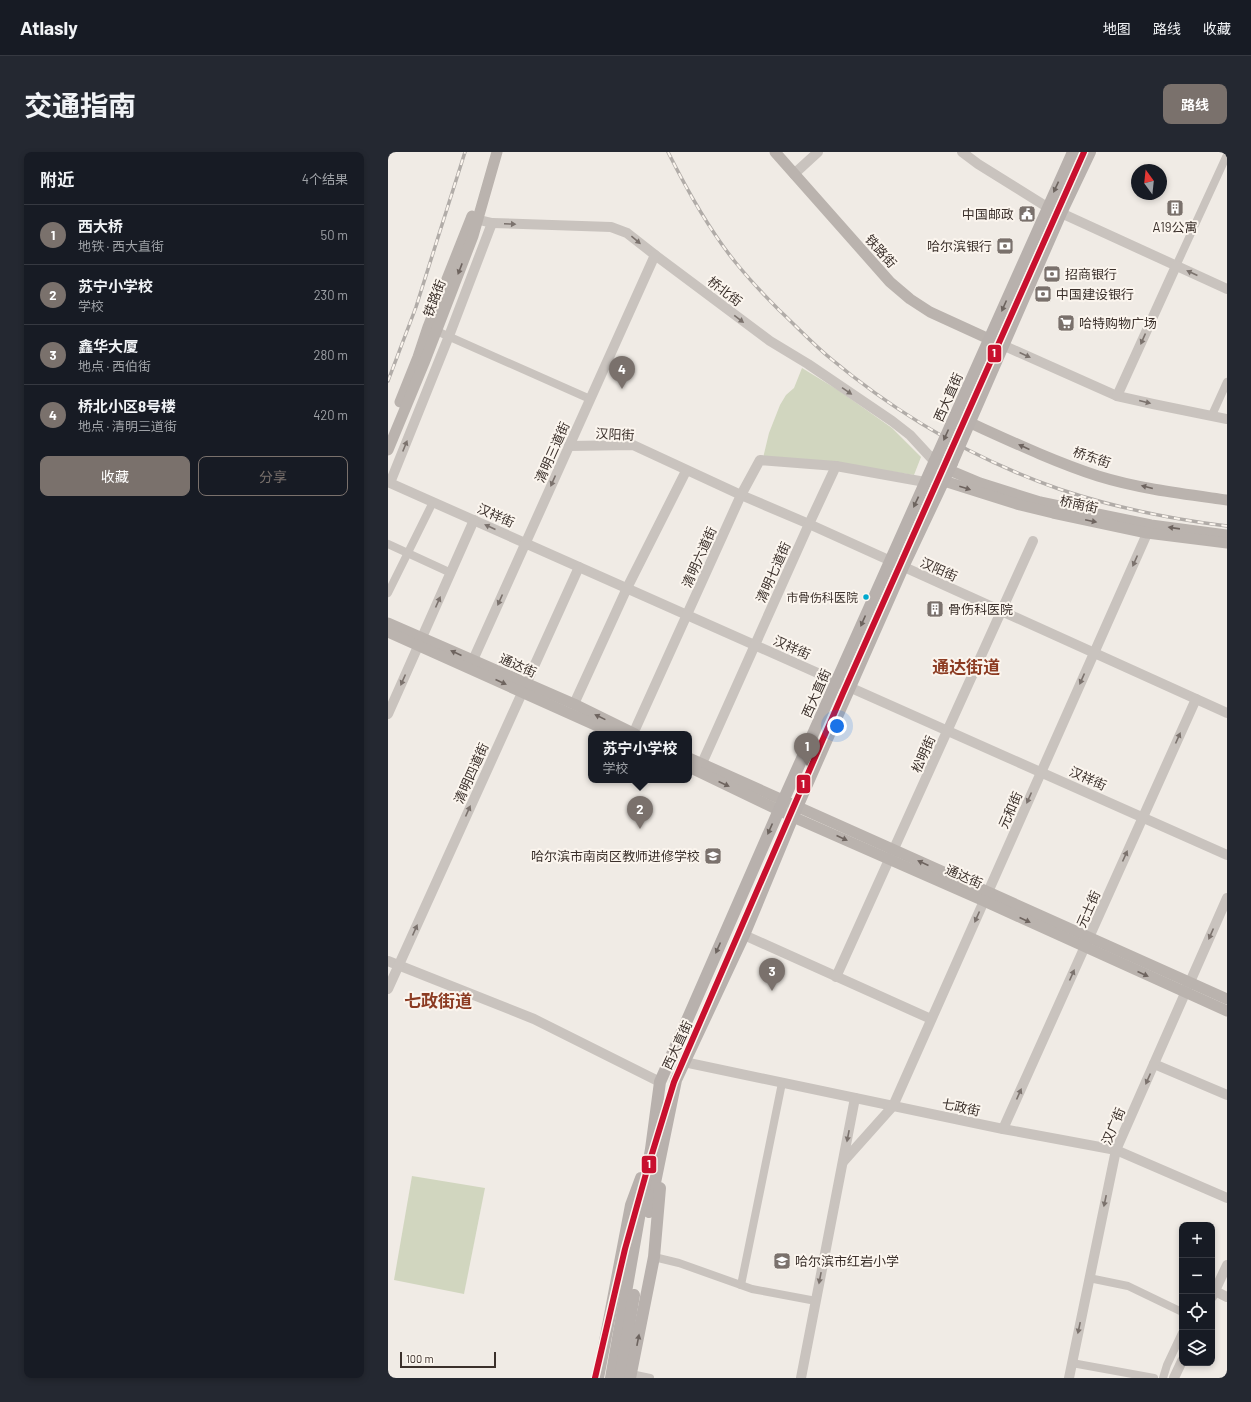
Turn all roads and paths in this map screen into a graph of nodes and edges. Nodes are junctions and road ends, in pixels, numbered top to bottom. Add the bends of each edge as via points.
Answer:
1 (489, 152) edge
2 (497, 152) edge
3 (775, 152) edge
4 (818, 152) edge
5 (962, 152) edge
6 (1072, 152) edge
7 (1090, 152) edge
8 (1227, 155) edge
9 (794, 174) junction
10 (1047, 207) junction
11 (1061, 213) junction
12 (475, 219) junction
13 (492, 223) junction
14 (654, 255) junction
15 (1176, 266) junction
16 (1227, 289) edge
17 (432, 329) junction
18 (449, 336) junction
19 (989, 339) junction
20 (1004, 346) junction
21 (1227, 382) edge
22 (1118, 396) junction
23 (590, 399) junction
24 (1212, 415) junction
25 (955, 416) junction
26 (1227, 418) edge
27 (969, 424) junction
28 (388, 432) edge
29 (569, 446) junction
30 (388, 450) edge
31 (936, 457) junction
32 (836, 466) junction
33 (686, 470) junction
34 (949, 471) junction
35 (927, 478) junction
36 (389, 484) edge
37 (741, 495) junction
38 (1227, 500) edge
39 (433, 502) junction
40 (474, 520) junction
41 (809, 524) junction
42 (1149, 529) junction
43 (1227, 535) edge
44 (1033, 541) dead end
45 (526, 543) junction
46 (1227, 543) edge
47 (388, 544) edge
48 (408, 553) junction
49 (889, 561) junction
50 (580, 567) junction
51 (903, 567) junction
52 (451, 573) junction
53 (627, 588) junction
54 (388, 593) edge
55 (1002, 611) junction
56 (687, 615) junction
57 (388, 622) edge
58 (388, 632) edge
59 (420, 642) junction
60 (755, 645) junction
61 (1094, 653) junction
62 (473, 660) junction
63 (836, 681) junction
64 (850, 687) junction
65 (524, 688) junction
66 (1196, 699) junction
67 (574, 704) junction
68 (1227, 713) edge
69 (388, 714) edge
70 (948, 730) junction
71 (609, 731) edge
72 (628, 731) edge
73 (635, 731) edge
74 (696, 768) edge
75 (1041, 772) junction
76 (781, 805) junction
77 (795, 812) junction
78 (1143, 817) junction
79 (1227, 854) edge
80 (891, 855) junction
81 (986, 896) junction
82 (1227, 898) edge
83 (744, 935) junction
84 (1087, 942) junction
85 (388, 961) edge
86 (399, 966) junction
87 (836, 977) junction
88 (1190, 982) junction
89 (388, 989) edge
90 (1186, 993) junction
91 (1227, 999) edge
92 (1227, 1011) edge
93 (931, 1019) junction
94 (684, 1062) junction
95 (1154, 1064) junction
96 (660, 1082) junction
97 (782, 1083) junction
98 (1227, 1095) edge
99 (855, 1098) junction
100 (892, 1106) junction
101 (1004, 1130) junction
102 (657, 1150) junction
103 (1116, 1150) junction
104 (843, 1162) junction
105 (1227, 1198) edge
106 (645, 1208) junction
107 (654, 1257) junction
108 (1227, 1266) edge
109 (1089, 1278) junction
110 (741, 1285) junction
111 (1215, 1292) edge
112 (1215, 1294) edge
113 (1227, 1297) edge
114 (816, 1301) junction
115 (1179, 1311) edge
116 (1179, 1339) edge
117 (1072, 1363) junction
118 (1180, 1366) edge
119 (627, 1377) edge
120 (598, 1378) edge
121 (611, 1378) edge
122 (650, 1378) edge
123 (801, 1378) edge
124 (1069, 1378) edge
125 (1154, 1378) edge
126 (1163, 1378) edge
127 (1174, 1378) edge

1 - 12 main road, 铁路街
2 - 12 main road, 铁路街
3 - 9 main road, 铁路街
4 - 9 street
5 - 10 street
6 -> 10 main road, 西大直街
7 - 11 main road, 西大直街
8 - 15 street
9 - 19 main road, 铁路街 via 890,282 910,299 930,312
10 - 11 street
10 -> 19 main road, 西大直街
11 - 15 street
11 - 20 main road, 西大直街
12 - 13 street, 桥北街
12 - 17 main road, 铁路街
13 -> 14 street, 桥北街 via 611,226 627,233
13 - 18 street
14 - 23 street, 清明三道街
14 -> 31 street, 桥北街 via 770,341 892,421
16 -> 15 street
15 -> 22 street
17 - 18 street
17 - 28 main road, 铁路街
17 - 30 main road, 铁路街
18 - 23 street
36 -> 18 street
19 - 20 street
19 - 25 main road, 西大直街
20 -> 22 street
20 - 27 main road, 西大直街
21 - 24 street
22 -> 24 street
23 - 29 street, 清明三道街
24 - 26 street
25 - 27 main road, 桥东街
25 -> 31 main road, 西大直街, bridge
27 - 34 main road, 西大直街, bridge
38 -> 27 main road, 桥东街 via 1154,489 1099,476
29 - 33 street, 汉阳街 via 633,445
29 -> 45 street, 清明三道街
31 - 34 main road, 桥南街
31 - 35 main road, 西大直街
32 - 35 street
32 - 37 street, 清明六道街 via 760,460
32 - 41 street, 清明七道街
33 - 37 street, 汉阳街
33 - 53 street
34 - 35 main road, 桥南街
34 - 42 main road, 桥南街 via 1020,505
34 - 51 main road, 西大直街
35 -> 49 main road, 西大直街
36 - 39 street, 汉祥街
37 - 41 street, 汉阳街
37 - 56 street, 清明六道街
39 - 40 street, 汉祥街
39 - 48 street
45 -> 40 street, 汉祥街
40 - 52 street
41 - 49 street, 汉阳街
41 - 60 street, 清明七道街
43 -> 42 main road, 桥南街
42 - 46 main road, 桥南街
42 -> 61 street, 元和街
44 - 55 street, 松明街
45 - 50 street, 汉祥街
45 -> 62 street, 清明三道街
47 - 48 street
48 - 52 street
48 - 54 street
49 - 51 street, 汉阳街
49 -> 63 main road, 西大直街
50 - 53 street, 汉祥街
50 - 65 street, 清明四道街
51 - 55 street, 汉阳街
51 - 64 main road, 西大直街
59 -> 52 street
53 - 56 street, 汉祥街
53 - 67 street
55 - 61 street, 汉阳街
55 - 70 street, 松明街
56 - 60 street, 汉祥街
56 - 73 street, 清明六道街
57 - 59 main road, 通达街
58 - 59 main road, 通达街
62 -> 59 main road, 通达街
59 -> 65 main road, 通达街
59 -> 69 street
60 - 63 street, 汉祥街
60 - 74 street, 清明七道街
61 - 66 street, 汉阳街
61 -> 75 street, 元和街
62 - 65 main road, 通达街
63 - 64 street, 汉祥街
63 - 76 main road, 西大直街
64 - 70 street, 汉祥街
64 - 77 main road, 西大直街
65 - 67 main road, 通达街
65 - 71 main road, 通达街
86 -> 65 street, 清明四道街
66 - 68 street, 汉阳街
78 -> 66 street, 元士街
72 -> 67 main road, 通达街
70 - 75 street, 汉祥街
70 - 80 street, 松明街
74 - 76 main road, 通达街
75 - 78 street, 汉祥街
75 -> 81 street, 元和街
76 - 77 main road, 通达街
76 -> 96 main road, 西大直街
77 - 80 main road, 通达街
77 - 83 main road, 西大直街
78 - 79 street, 汉祥街
84 -> 78 street, 元士街
80 - 81 main road, 通达街
80 - 87 street, 松明街
81 - 84 main road, 通达街
81 -> 93 street, 元和街
82 -> 88 street, 汉广街
83 - 87 street
83 - 94 main road, 西大直街
84 - 88 main road, 通达街
84 -> 90 main road, 通达街
101 -> 84 street, 元士街
85 - 86 street
86 - 89 street, 清明四道街
86 - 96 street via 534,1019
87 - 93 street
88 - 90 street, 汉广街
88 - 91 main road, 通达街
90 - 92 main road, 通达街
90 - 95 street, 汉广街
93 - 100 street, 元和街
94 - 97 street, 七政街
94 - 102 main road, 西大直街 via 676,1080
95 - 98 street
95 -> 103 street, 汉广街
96 - 102 main road, 西大直街
97 - 99 street, 七政街
97 - 110 street
99 - 100 street, 七政街
99 -> 104 street
100 - 101 street, 七政街
100 - 104 street, 元和街
101 - 103 street, 七政街
102 - 106 main road, 西大直街
102 - 107 main road via 658,1211
102 - 120 main road via 631,1205
103 - 105 street, 七政街
103 -> 109 street, 汉广街
104 -> 114 street
106 - 119 main road, 西大直街
106 - 121 main road, 西大直街
107 - 110 street
119 -> 107 main road
108 - 111 street
109 - 115 street via 1128,1286
109 -> 117 street, 汉广街
110 - 114 street
112 - 113 street
114 - 123 street
116 - 126 street via 1166,1365
117 - 124 street, 汉广街
117 - 125 street
118 - 127 street
119 - 122 street

